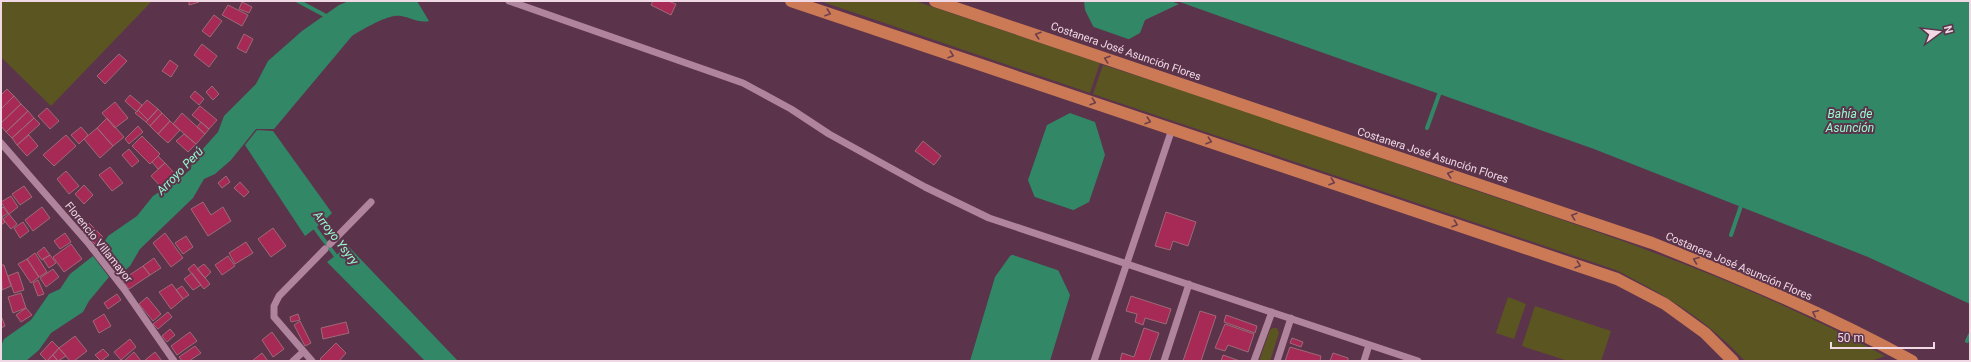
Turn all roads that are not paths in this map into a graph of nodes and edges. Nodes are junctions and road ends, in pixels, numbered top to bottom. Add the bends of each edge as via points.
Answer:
1 (509, 1) edge
2 (791, 1) edge
3 (935, 1) edge
4 (1172, 129) junction
5 (1, 143) edge
6 (371, 202) dead end
7 (1125, 262) junction
8 (1189, 284) junction
9 (1272, 312) junction
10 (1291, 318) junction
11 (1369, 345) junction
12 (303, 352) junction
13 (174, 361) edge
14 (294, 361) edge
15 (312, 361) edge
16 (1094, 361) edge
17 (1164, 361) edge
18 (1254, 361) edge
19 (1276, 361) edge
20 (1364, 361) edge
21 (1418, 361) edge
22 (1733, 361) edge
23 (1912, 361) edge

1 - 7 street via 744,84 926,187 988,218
2 -> 4 highway
23 -> 3 highway, Costanera José Asunción Flores via 1728,273 1652,242
4 - 7 street
4 -> 22 highway via 1618,279 1666,304 1705,333
5 - 13 street, Florencio Villamayor via 89,244
6 - 12 street via 279,296 274,306 274,317
7 - 8 street
7 - 16 street
8 - 9 street
8 - 17 street
9 - 10 street
9 - 18 street
10 - 11 street
10 - 19 street
11 - 20 street
11 - 21 street
12 - 14 street
12 - 15 street

